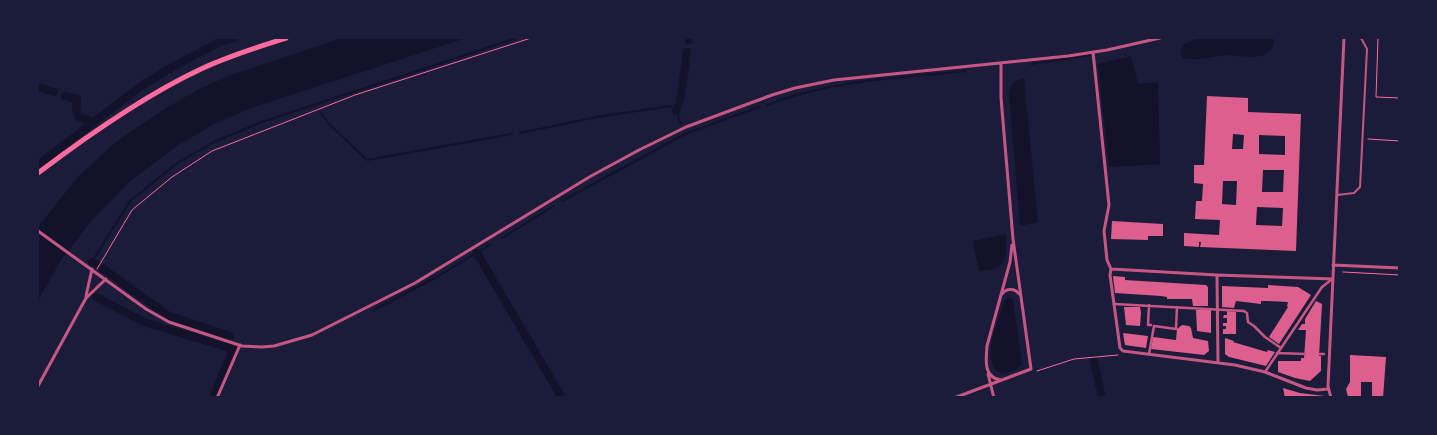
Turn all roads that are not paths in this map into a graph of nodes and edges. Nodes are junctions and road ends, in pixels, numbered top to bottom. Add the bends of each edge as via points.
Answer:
1 (286, 38) edge
2 (1160, 38) edge
3 (1344, 38) edge
4 (1361, 38) edge
5 (1093, 52) junction
6 (1001, 63) junction
7 (38, 173) edge
8 (1337, 195) junction
9 (38, 231) edge
10 (1013, 239) junction
11 (1333, 265) junction
12 (1400, 268) edge
13 (1111, 269) junction
14 (94, 271) junction
15 (1217, 275) junction
16 (106, 279) junction
17 (1333, 279) junction
18 (1002, 294) junction
19 (1020, 297) junction
20 (86, 298) junction
21 (1114, 304) junction
22 (1149, 306) junction
23 (1177, 307) junction
24 (1218, 310) junction
25 (1151, 326) dead end
26 (240, 345) junction
27 (1281, 348) junction
28 (1277, 353) junction
29 (1149, 354) junction
30 (1305, 354) dead end
31 (1319, 354) dead end
32 (1324, 354) dead end
33 (1218, 362) junction
34 (987, 369) junction
35 (1265, 372) junction
36 (1005, 379) junction
37 (991, 385) junction
38 (38, 386) edge
39 (1328, 389) junction
40 (217, 398) edge
41 (954, 398) edge
42 (994, 398) edge
43 (1331, 398) edge

1 - 7 main road via 215,62 174,82
2 - 5 street
3 - 8 street
4 - 8 lane via 1367,49 1360,187 1354,193
5 - 6 street
5 - 13 street via 1109,205 1104,232
6 - 10 street via 1001,107
6 - 26 street via 834,80 795,88 729,110 639,150 591,176 415,283 334,324 287,344
8 - 11 street
9 - 14 street
10 - 18 street
10 - 19 street
11 - 12 street
11 - 17 street
13 - 15 street
13 - 21 street
14 - 16 street
14 - 20 street
15 - 17 street
15 - 24 street
16 - 20 street
16 - 26 street via 169,322
17 - 27 street via 1322,287
17 - 39 street
18 - 19 street via 1013,289
18 - 34 street via 987,346
19 - 36 street via 1031,371
20 - 38 street
21 - 22 street
21 - 29 street via 1122,351
22 - 23 street
22 - 25 street via 1148,325
23 - 24 street
23 - 29 street via 1176,329 1154,326
24 - 27 street via 1246,311 1248,322
24 - 33 street
26 - 40 street
27 - 28 street
28 - 30 street
28 - 35 street
29 - 33 street
31 - 32 street
33 - 35 street
34 - 36 street via 993,378
34 - 37 street
35 - 39 street via 1306,388
36 - 37 street
37 - 41 street
37 - 42 street
39 - 43 street

